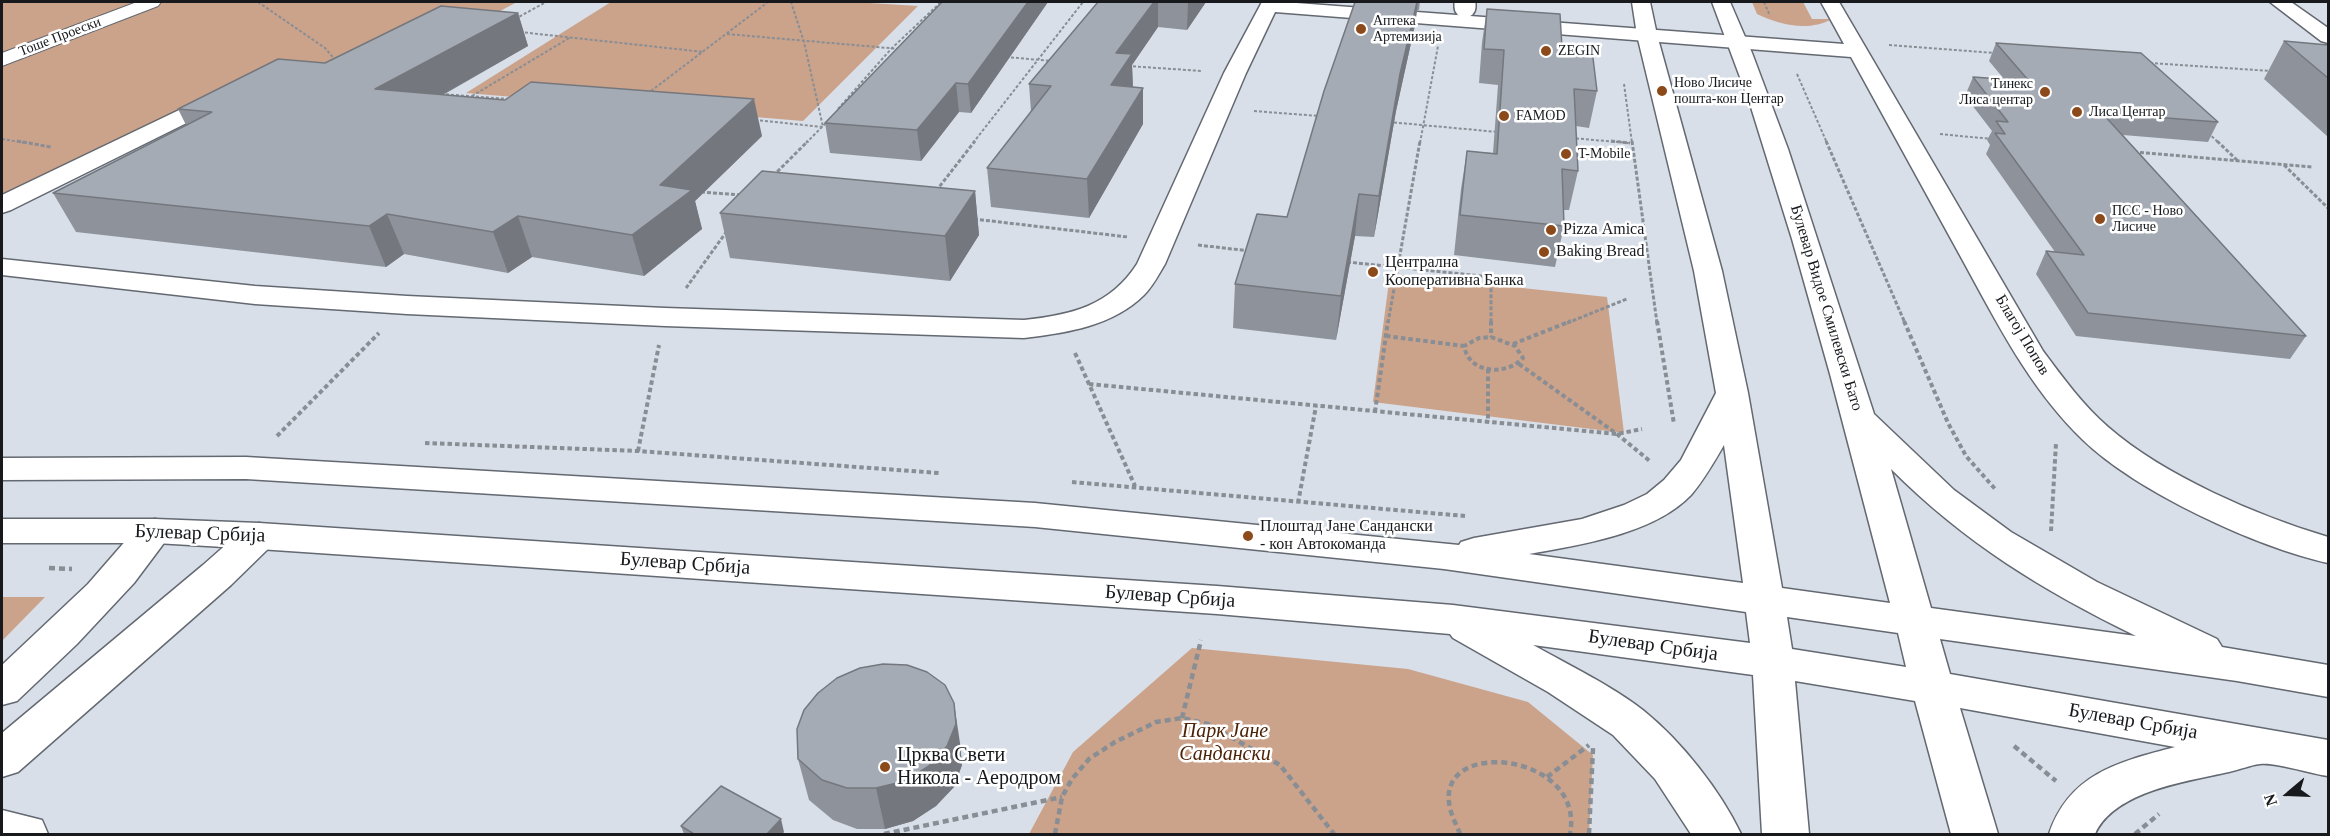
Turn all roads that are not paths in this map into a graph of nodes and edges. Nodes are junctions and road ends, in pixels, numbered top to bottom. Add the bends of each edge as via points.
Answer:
1 (152, 2) edge
2 (1388, 2) edge
3 (1721, 2) edge
4 (1830, 2) edge
5 (2279, 2) edge
6 (1269, 4) edge
7 (1465, 4) edge
8 (1644, 19) edge
9 (1735, 34) junction
10 (2328, 37) edge
11 (1852, 43) junction
12 (2, 60) edge
13 (239, 88) edge
14 (2, 205) edge
15 (2, 267) edge
16 (1731, 393) junction
17 (1859, 417) junction
18 (2, 469) edge
19 (2, 531) edge
20 (155, 531) junction
21 (259, 536) junction
22 (2328, 550) edge
23 (1444, 556) junction
24 (1764, 600) junction
25 (1453, 620) junction
26 (1913, 620) junction
27 (1773, 662) junction
28 (2237, 665) junction
29 (2328, 681) edge
30 (1931, 687) junction
31 (2, 689) edge
32 (2269, 746) junction
33 (2328, 758) edge
34 (2, 759) edge
35 (2080, 820) edge
36 (2, 830) edge
37 (25, 834) edge
38 (1717, 834) edge
39 (1785, 834) edge
40 (1974, 834) edge

1 - 12 street, Тоше Проески
2 - 7 street
3 - 9 street, Булевар Видое Смилевски Бато
4 - 11 street, Благој Попов
5 - 10 street
6 - 8 street via 1443,20
6 - 15 street via 1151,264 1134,291 1096,314 1063,325 1024,329 407,305 255,295
7 - 8 street
8 - 9 street
8 - 16 street via 1708,271
9 - 11 street
9 - 17 street, Булевар Видое Смилевски Бато via 1793,202
11 - 22 street, Благој Попов via 2029,353 2097,435 2143,468 2192,495 2253,525
13 - 14 street
16 - 23 street via 1699,458 1677,489 1645,510 1605,525
16 - 24 street
17 - 26 street, Булевар Видое Смилевски Бато
17 - 28 street via 1927,485 2018,554 2144,623
18 - 23 street via 246,468 1035,515
19 - 20 street, Булевар Србија
20 - 21 street, Булевар Србија
20 - 31 street via 123,573 65,634
21 - 25 street, Булевар Србија via 1217,600
21 - 34 street
23 - 24 street
24 - 26 street
24 - 27 street
25 - 27 street, Булевар Србија
25 - 38 street via 1563,681 1628,723 1671,766
26 - 28 street
26 - 30 street, Булевар Видое Смилевски Бато
27 - 30 street, Булевар Србија
27 - 39 street
28 - 29 street
30 - 32 street, Булевар Србија
30 - 40 street, Булевар Видое Смилевски Бато
32 - 33 street, Булевар Србија
32 - 35 street via 2181,763 2108,789
36 - 37 street

